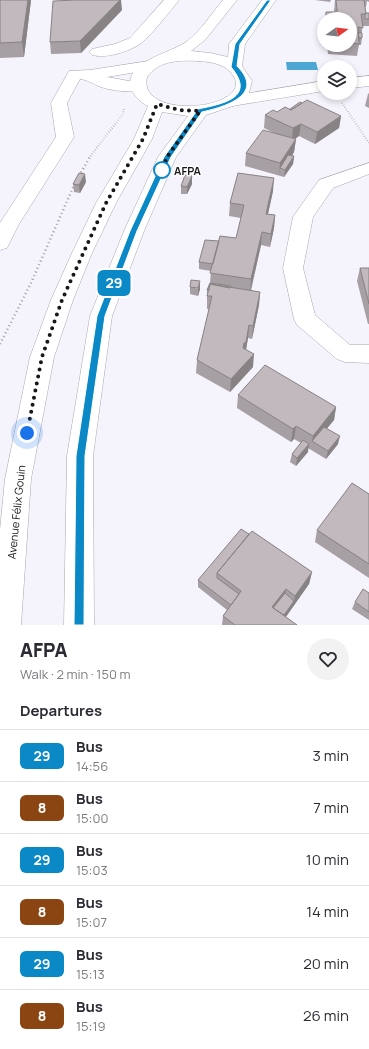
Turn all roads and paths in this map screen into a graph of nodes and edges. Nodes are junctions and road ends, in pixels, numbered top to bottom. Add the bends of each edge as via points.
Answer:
1 (172, 0) edge
2 (230, 0) edge
3 (269, 0) edge
4 (97, 52) dead end
5 (169, 58) junction
6 (149, 66) junction
7 (234, 67) junction
8 (90, 75) junction
9 (244, 80) junction
10 (369, 81) edge
11 (357, 82) edge
12 (317, 87) edge
13 (286, 91) junction
14 (148, 96) junction
15 (232, 101) junction
16 (340, 101) dead end
17 (124, 108) dead end
18 (200, 111) junction
19 (369, 143) edge
20 (369, 168) edge
21 (0, 243) edge
22 (0, 344) edge
23 (369, 354) edge
24 (6, 625) edge
25 (79, 625) edge

1 - 4 main road via 135,42
2 - 5 main road via 192,45
3 - 7 main road via 238,44
5 - 6 main road
5 - 7 main road via 200,56 217,59
6 - 8 main road
6 - 14 main road, Avenue Félix Gouin via 138,79
7 - 9 main road
8 - 14 main road via 106,83
8 - 21 main road via 75,74 59,103 65,137
9 - 13 main road
9 - 15 main road via 240,95
10 - 11 main road
12 - 13 main road
13 - 15 main road
14 - 18 main road via 179,110
14 - 24 main road, Avenue Félix Gouin via 143,139 106,203 82,253 42,357 18,479
15 - 18 main road
16 - 19 path
17 - 22 path via 123,114 88,160 70,192 34,277
18 - 25 main road via 167,157 134,231 101,316 80,456
20 - 23 main road via 326,184 303,217 293,268 305,319 345,353

